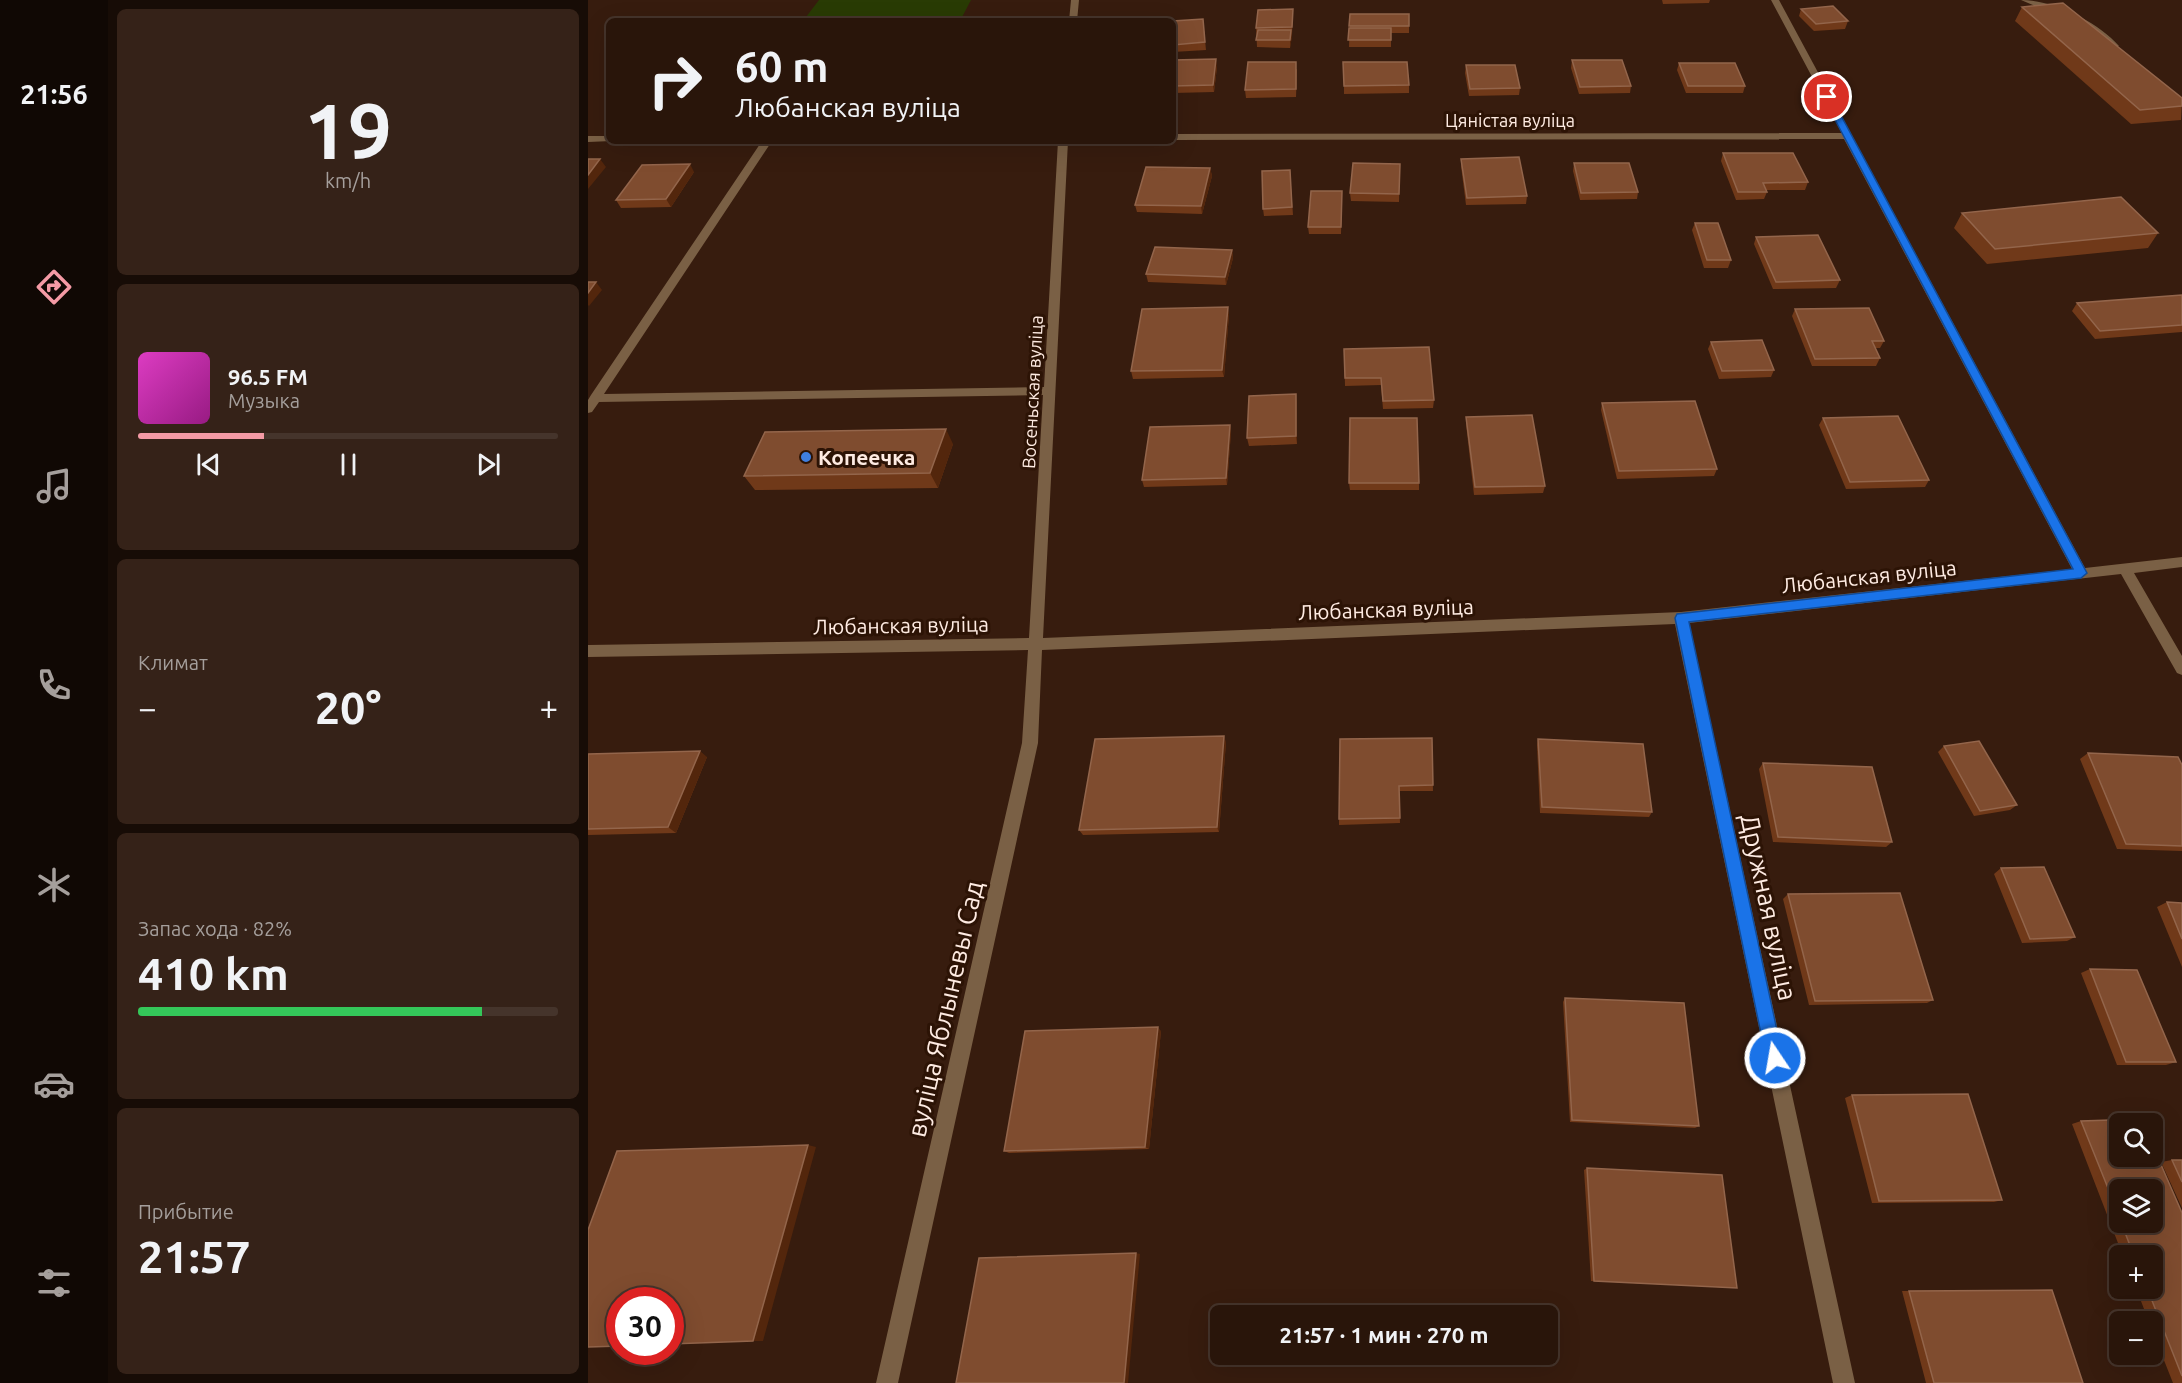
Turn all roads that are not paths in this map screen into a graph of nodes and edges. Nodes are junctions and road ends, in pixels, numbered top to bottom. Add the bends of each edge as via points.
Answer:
1 (1075, 0) edge
2 (1774, 0) edge
3 (2025, 0) edge
4 (1073, 18) edge
5 (2119, 49) edge
6 (1848, 136) junction
7 (1176, 137) edge
8 (588, 139) edge
9 (606, 139) edge
10 (765, 144) edge
11 (1063, 144) edge
12 (1050, 391) junction
13 (592, 403) edge
14 (2182, 562) edge
15 (2124, 568) junction
16 (2081, 573) junction
17 (1682, 618) junction
18 (1036, 644) junction
19 (588, 651) edge
20 (2182, 669) edge
21 (887, 1383) edge
22 (1844, 1383) edge

1 - 4 street
2 - 6 street
3 - 5 street via 2094,27
6 - 7 street, Цяністая вуліца
6 - 16 street
8 - 9 street
10 - 13 street
11 - 12 street, Восеньская вуліца
12 - 13 street
12 - 18 street, Восеньская вуліца
14 - 15 street, Любанская вуліца
15 - 16 street, Любанская вуліца
15 - 20 street
16 - 17 street, Любанская вуліца
17 - 18 street, Любанская вуліца
17 - 22 street, Дружная вуліца
18 - 19 street, Любанская вуліца
18 - 21 street, вуліца Яблыневы Сад via 1030,743

